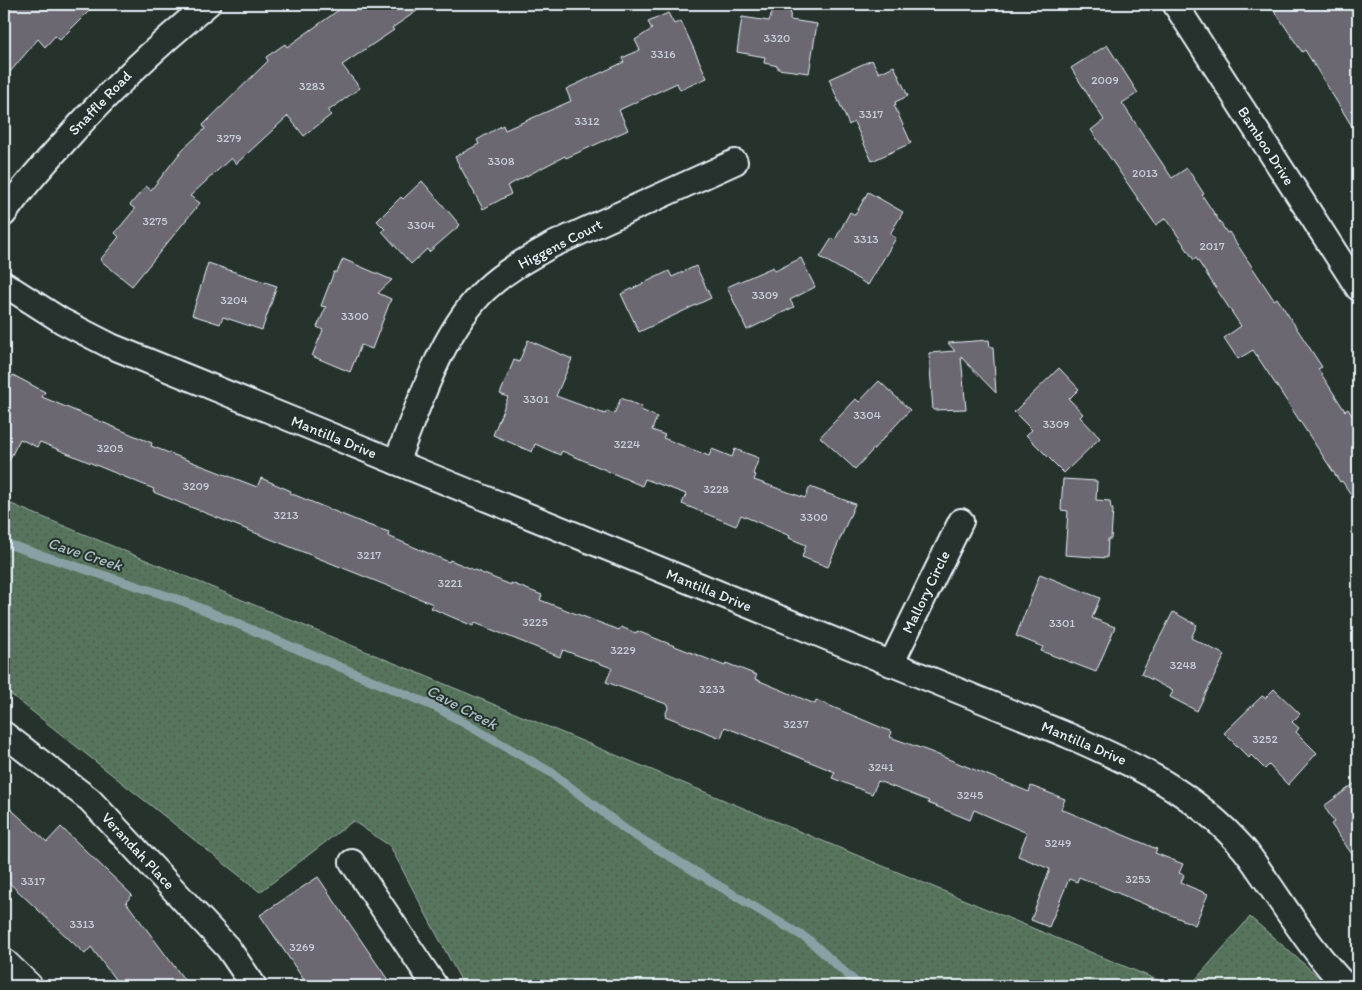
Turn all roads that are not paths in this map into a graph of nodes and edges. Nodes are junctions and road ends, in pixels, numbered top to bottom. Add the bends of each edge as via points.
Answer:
1 (208, 4) edge
2 (1175, 4) edge
3 (735, 162) dead end
4 (4, 214) edge
5 (4, 284) edge
6 (1358, 288) edge
7 (396, 462) junction
8 (961, 521) dead end
9 (891, 664) junction
10 (4, 734) edge
11 (352, 862) dead end
12 (4, 963) edge
13 (28, 986) edge
14 (254, 986) edge
15 (435, 986) edge
16 (1346, 986) edge

1 - 4 street, Snaffle Road via 131,71 83,120 20,190
2 - 6 street, Bamboo Drive
3 - 7 street, Higgens Court via 552,245 525,260 485,290 452,335
5 - 7 street, Mantilla Drive via 62,321 111,346
7 - 9 street, Mantilla Drive
8 - 9 street, Mallory Circle
9 - 16 street, Mantilla Drive via 1129,762 1171,786 1209,814 1244,850 1315,949
10 - 14 street, Verandah Place via 90,800 228,948
11 - 15 street
12 - 13 street

